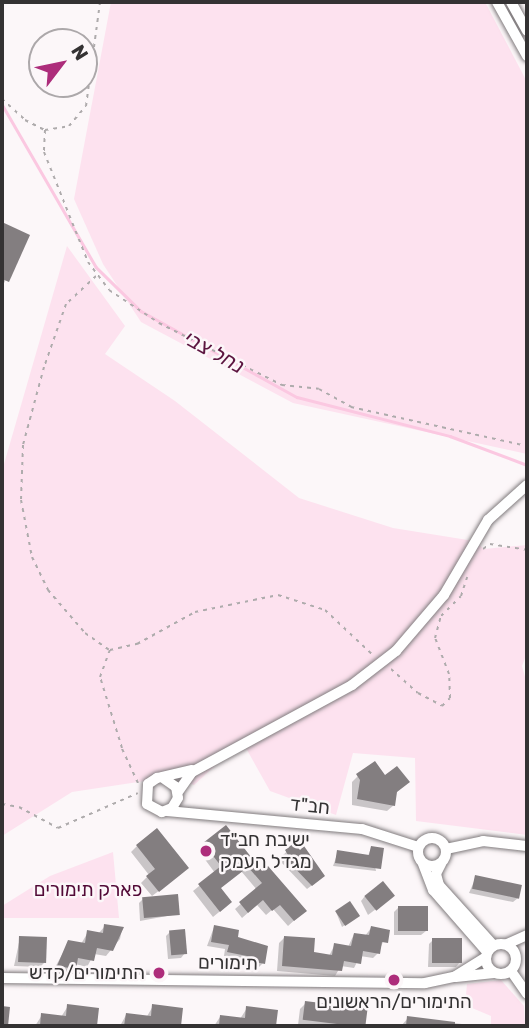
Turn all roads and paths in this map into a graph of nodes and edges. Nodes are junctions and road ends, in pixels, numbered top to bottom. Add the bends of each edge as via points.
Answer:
1 (100, 2) edge
2 (497, 2) edge
3 (511, 2) edge
4 (527, 31) edge
5 (527, 56) edge
6 (2, 99) edge
7 (45, 130) junction
8 (96, 276) junction
9 (527, 446) edge
10 (527, 485) edge
11 (527, 550) edge
12 (476, 555) dead end
13 (471, 566) dead end
14 (110, 650) junction
15 (382, 663) junction
16 (200, 767) junction
17 (163, 778) junction
18 (178, 794) junction
19 (2, 804) edge
20 (167, 811) junction
21 (195, 811) junction
22 (527, 846) edge
23 (418, 847) junction
24 (446, 849) junction
25 (423, 864) junction
26 (441, 864) junction
27 (527, 935) edge
28 (527, 943) edge
29 (507, 944) junction
30 (488, 952) junction
31 (516, 957) junction
32 (511, 971) junction
33 (494, 973) junction
34 (454, 977) junction
35 (2, 978) edge
36 (527, 994) edge

1 - 7 path via 86,106 69,126
2 - 5 street
3 - 4 street
6 - 7 path via 25,120
7 - 8 path via 44,152
8 - 9 path via 159,323 282,385 319,389 351,407
8 - 14 path via 66,304 44,367 23,445 21,500 32,558 48,590 85,633
10 - 15 street via 488,520 444,595
11 - 12 path via 490,544
13 - 15 path via 461,596 441,616 435,638 449,674 450,698 442,706
14 - 15 path via 137,643 195,612 278,595 325,610
14 - 19 path via 100,677 141,792 58,828 19,807
15 - 16 street via 316,706
16 - 17 street
16 - 18 street
17 - 18 street via 173,782
17 - 20 street via 148,783 145,799 156,811
18 - 20 street
18 - 21 street
20 - 21 street, חב"ד
21 - 23 street, חב"ד via 362,829
22 - 24 street via 483,841
23 - 24 street via 430,838 440,840
23 - 25 street
24 - 26 street
25 - 26 street
25 - 30 street via 433,890
26 - 30 street via 436,874 439,885
27 - 29 street
28 - 31 street
29 - 30 street
29 - 31 street
30 - 33 street
30 - 34 street, תימורים
31 - 32 street
32 - 33 street, תימורים
32 - 36 street
33 - 34 street, תימורים
34 - 35 street, תימורים via 425,983

